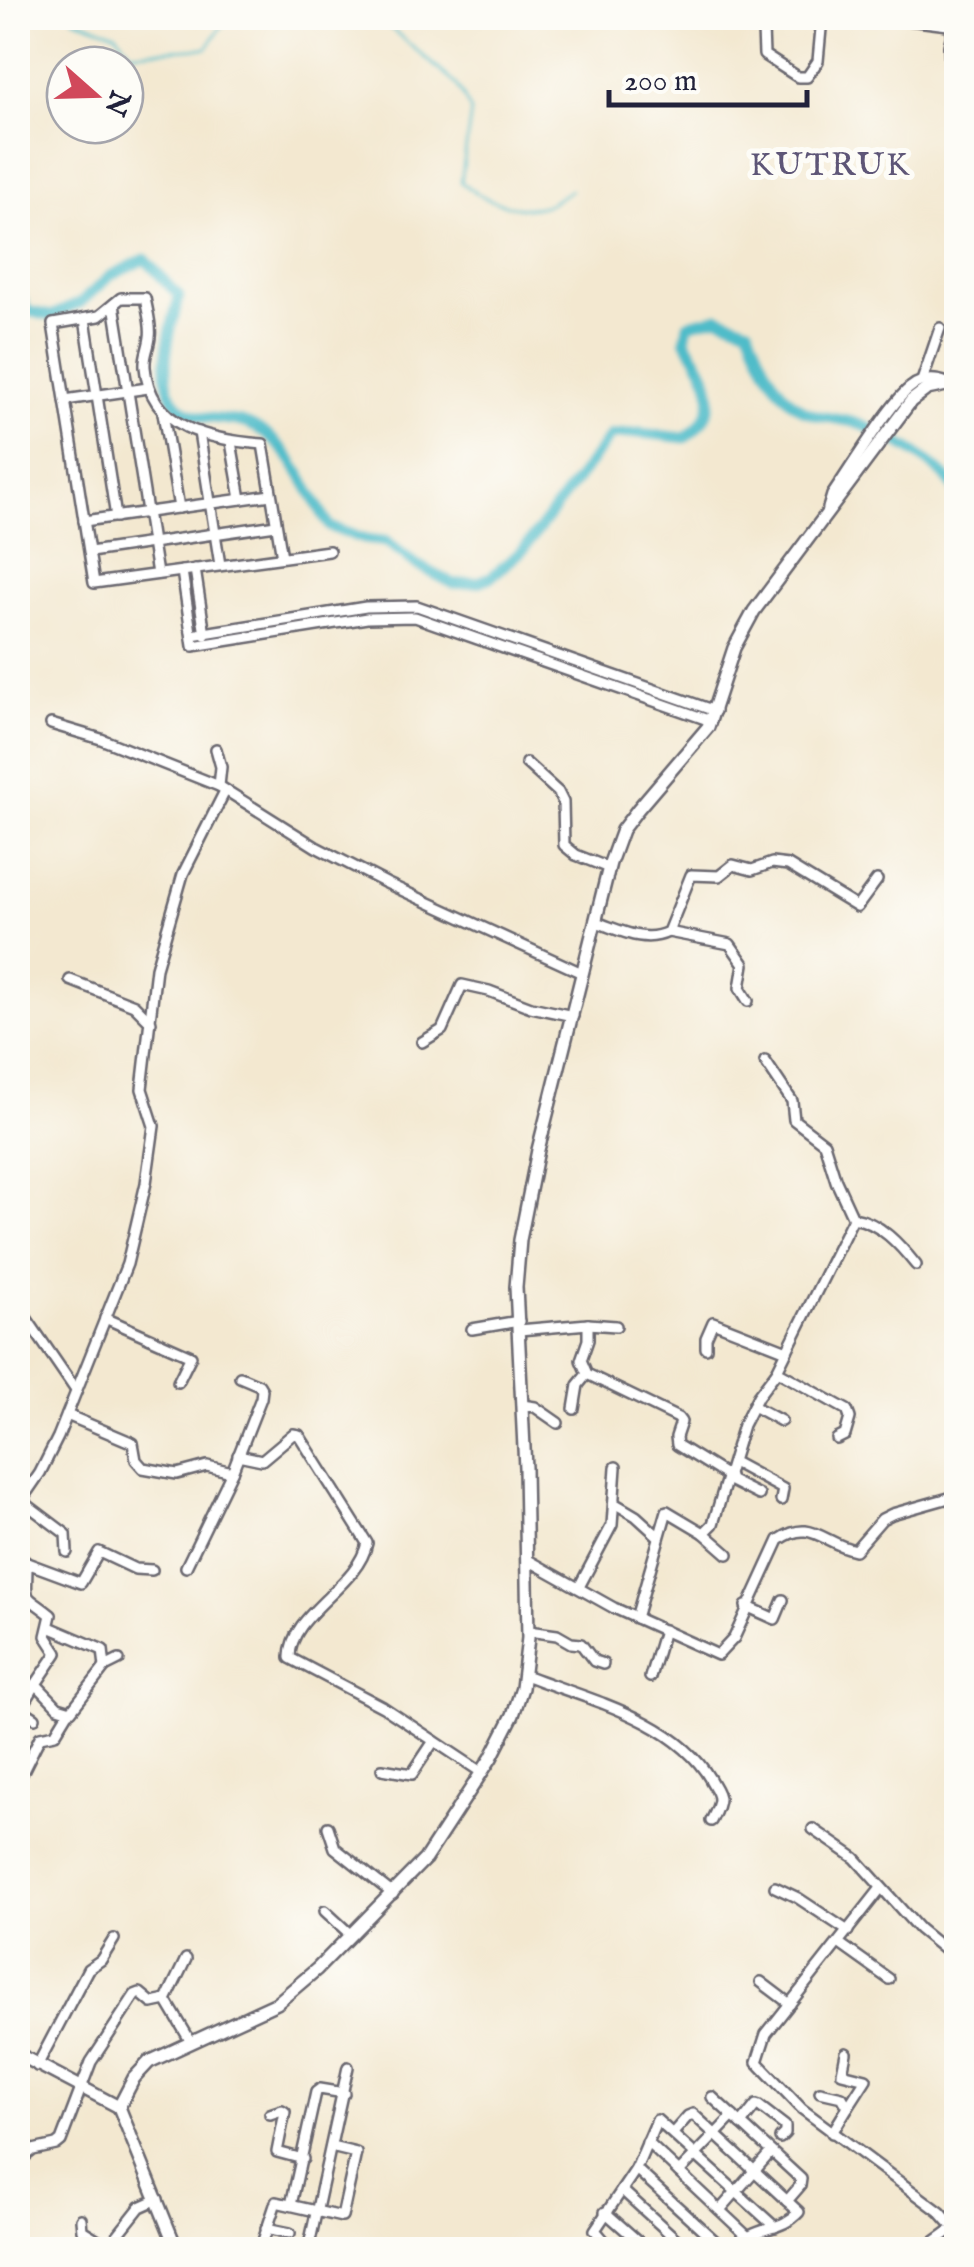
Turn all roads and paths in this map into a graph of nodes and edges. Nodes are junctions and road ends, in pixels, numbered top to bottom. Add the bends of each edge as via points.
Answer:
1 (766, 18) edge
2 (822, 18) edge
3 (893, 18) edge
4 (955, 26) edge
5 (950, 74) dead end
6 (114, 304) junction
7 (84, 318) junction
8 (940, 328) dead end
9 (922, 380) junction
10 (952, 383) edge
11 (148, 388) junction
12 (128, 391) junction
13 (97, 396) junction
14 (65, 400) junction
15 (901, 404) junction
16 (163, 413) junction
17 (199, 432) junction
18 (231, 442) junction
19 (271, 495) junction
20 (241, 500) junction
21 (210, 504) junction
22 (179, 508) junction
23 (148, 512) junction
24 (116, 517) junction
25 (84, 521) junction
26 (276, 525) junction
27 (215, 534) junction
28 (152, 543) junction
29 (328, 550) dead end
30 (90, 552) junction
31 (282, 557) junction
32 (220, 566) junction
33 (195, 569) junction
34 (182, 570) junction
35 (158, 574) junction
36 (205, 639) junction
37 (713, 716) junction
38 (51, 724) dead end
39 (216, 749) dead end
40 (526, 763) dead end
41 (222, 789) junction
42 (609, 868) junction
43 (876, 880) dead end
44 (596, 922) junction
45 (668, 932) junction
46 (582, 973) junction
47 (70, 980) dead end
48 (748, 1001) dead end
49 (573, 1016) junction
50 (151, 1022) junction
51 (422, 1042) dead end
52 (764, 1061) dead end
53 (853, 1218) junction
54 (916, 1265) dead end
55 (18, 1306) edge
56 (106, 1318) junction
57 (588, 1324) junction
58 (519, 1325) junction
59 (616, 1326) dead end
60 (472, 1329) dead end
61 (706, 1348) dead end
62 (786, 1351) junction
63 (777, 1370) junction
64 (588, 1374) junction
65 (240, 1377) dead end
66 (178, 1382) dead end
67 (75, 1389) junction
68 (522, 1405) junction
69 (753, 1406) junction
70 (574, 1410) dead end
71 (67, 1415) junction
72 (782, 1421) dead end
73 (558, 1424) dead end
74 (837, 1439) dead end
75 (238, 1455) junction
76 (733, 1462) junction
77 (616, 1467) dead end
78 (232, 1472) junction
79 (729, 1478) junction
80 (760, 1494) dead end
81 (956, 1496) edge
82 (781, 1500) dead end
83 (19, 1502) edge
84 (614, 1503) junction
85 (704, 1533) junction
86 (658, 1536) junction
87 (68, 1552) dead end
88 (728, 1554) dead end
89 (18, 1555) edge
90 (528, 1560) junction
91 (27, 1563) junction
92 (186, 1567) dead end
93 (152, 1570) dead end
94 (579, 1587) junction
95 (783, 1600) dead end
96 (746, 1606) junction
97 (636, 1618) junction
98 (49, 1628) junction
99 (664, 1630) junction
100 (528, 1631) junction
101 (119, 1660) dead end
102 (603, 1664) dead end
103 (105, 1667) junction
104 (24, 1673) dead end
105 (525, 1676) junction
106 (650, 1677) dead end
107 (36, 1684) junction
108 (18, 1685) edge
109 (19, 1708) edge
110 (69, 1712) junction
111 (34, 1718) dead end
112 (434, 1740) junction
113 (382, 1770) dead end
114 (482, 1772) junction
115 (18, 1781) edge
116 (711, 1821) dead end
117 (328, 1827) dead end
118 (813, 1830) dead end
119 (774, 1887) dead end
120 (881, 1888) junction
121 (393, 1894) junction
122 (325, 1911) dead end
123 (848, 1931) junction
124 (351, 1935) junction
125 (114, 1939) dead end
126 (840, 1944) junction
127 (186, 1959) dead end
128 (956, 1959) edge
129 (889, 1979) dead end
130 (761, 1982) dead end
131 (166, 2000) junction
132 (790, 2004) junction
133 (192, 2042) junction
134 (846, 2053) dead end
135 (18, 2054) edge
136 (37, 2066) junction
137 (348, 2067) dead end
138 (79, 2087) junction
139 (820, 2092) dead end
140 (344, 2093) junction
141 (712, 2097) dead end
142 (119, 2107) junction
143 (848, 2107) junction
144 (270, 2114) dead end
145 (737, 2120) junction
146 (673, 2133) junction
147 (832, 2133) junction
148 (714, 2136) junction
149 (780, 2138) dead end
150 (647, 2142) junction
151 (331, 2146) junction
152 (771, 2152) junction
153 (695, 2155) junction
154 (303, 2158) junction
155 (18, 2162) edge
156 (636, 2169) junction
157 (679, 2172) junction
158 (754, 2172) junction
159 (622, 2190) junction
160 (738, 2192) junction
161 (701, 2193) junction
162 (158, 2199) junction
163 (787, 2201) junction
164 (291, 2205) junction
165 (720, 2210) junction
166 (316, 2212) junction
167 (604, 2212) junction
168 (686, 2213) junction
169 (81, 2219) dead end
170 (774, 2227) junction
171 (266, 2228) junction
172 (956, 2230) edge
173 (290, 2233) dead end
174 (670, 2234) junction
175 (746, 2234) junction
176 (107, 2248) edge
177 (926, 2249) edge
178 (177, 2250) edge
179 (260, 2250) edge
180 (308, 2250) edge
181 (612, 2250) edge
182 (648, 2250) edge
183 (658, 2250) edge
184 (688, 2250) edge
185 (725, 2250) edge
186 (733, 2250) edge

1 - 2 street via 764,55 798,78 808,77 818,60
3 - 4 street
4 - 5 street
6 - 7 street
6 - 11 street via 146,298
6 - 12 street
7 - 13 street
7 - 14 street via 52,324
8 - 9 street
9 - 10 street
9 - 15 street
10 - 15 main road
11 - 12 street
11 - 16 street
12 - 13 street
12 - 23 street
13 - 14 street
13 - 24 street
14 - 25 street
15 - 37 main road via 738,637
16 - 17 street
16 - 22 street
17 - 18 street
17 - 21 street
18 - 19 street via 263,444
18 - 20 street
19 - 20 street
19 - 26 street
20 - 21 street
21 - 22 street
21 - 27 street
22 - 23 street
23 - 24 street
23 - 28 street
24 - 25 street
25 - 30 street
26 - 27 street
26 - 31 street
27 - 28 street
27 - 32 street
28 - 30 street
28 - 35 street
29 - 31 street
30 - 35 street via 94,583
31 - 32 street
32 - 33 street
33 - 34 street
33 - 36 street
34 - 35 street
34 - 36 street via 192,635
36 - 37 street via 366,607 417,606
37 - 42 main road via 630,820
38 - 41 street
39 - 41 street
40 - 42 street via 564,802 564,845
41 - 46 street via 386,883
41 - 50 street via 162,936
42 - 44 main road
43 - 45 street via 857,908 779,863 752,870 732,866 719,876 693,874
44 - 45 street via 645,938
44 - 46 main road
45 - 48 street via 730,944 744,964 740,988
46 - 49 main road
47 - 50 street via 134,1005
49 - 51 street via 462,985 442,1030
49 - 58 main road via 520,1240
50 - 56 street via 142,1094 154,1126 152,1147 137,1229
52 - 53 street via 792,1101 794,1120 824,1143
53 - 54 street via 890,1236
53 - 62 street
55 - 67 street
56 - 66 street via 191,1356
56 - 67 street
57 - 58 street
57 - 59 street
57 - 64 street via 581,1360
58 - 60 street
58 - 68 main road
61 - 62 street via 713,1322
62 - 63 street
63 - 69 street
63 - 74 street via 847,1410 850,1422
64 - 70 street via 578,1385
64 - 79 street via 678,1418 677,1445
65 - 75 street via 262,1390
67 - 71 street
68 - 73 street
68 - 90 main road
69 - 72 street
69 - 76 street
71 - 78 street via 133,1443 143,1468
71 - 83 street
75 - 78 street
75 - 112 street via 262,1460 299,1436 368,1543 358,1566 298,1632 290,1658
76 - 79 street
76 - 82 street via 783,1489
77 - 84 street
78 - 92 street
79 - 80 street
79 - 85 street
81 - 96 street via 882,1519 854,1550 811,1530 789,1532 778,1540
83 - 87 street via 66,1534
84 - 86 street
84 - 94 street via 610,1530
85 - 86 street via 667,1511
85 - 88 street
86 - 97 street
89 - 91 street
90 - 94 street
90 - 100 main road
91 - 93 street via 81,1583 99,1552
91 - 98 street via 26,1596 48,1612
94 - 97 street
95 - 96 street via 774,1619
96 - 99 street via 734,1638 718,1655
97 - 99 street
98 - 103 street via 103,1650
98 - 107 street via 56,1656
99 - 106 street
100 - 102 street via 580,1644
100 - 105 main road
101 - 103 street
103 - 110 street
104 - 108 street
105 - 114 main road
105 - 116 street via 660,1729 682,1744 718,1794
107 - 109 street
107 - 110 street
109 - 111 street
110 - 115 street via 54,1734 40,1738
112 - 113 street via 412,1774
112 - 114 street
114 - 121 main road via 425,1860
117 - 121 street via 335,1848
118 - 120 street via 854,1858
119 - 123 street
120 - 123 street
120 - 128 street
121 - 124 main road
122 - 124 street
123 - 126 street
124 - 133 main road via 277,2002
125 - 136 street via 88,1969
126 - 129 street
126 - 132 street
127 - 131 street
130 - 132 street
131 - 133 street
131 - 138 street via 134,1995
132 - 147 street via 766,2034 757,2062
133 - 142 main road via 144,2066
134 - 143 street via 842,2073 871,2081
135 - 136 main road
136 - 138 main road
137 - 140 street
138 - 142 main road
138 - 155 street via 62,2141
139 - 143 street via 842,2097
140 - 151 street
140 - 154 street via 316,2092
141 - 145 street
142 - 162 main road
143 - 147 street
144 - 154 street via 284,2112 276,2152
145 - 148 street
145 - 149 street via 759,2106 786,2126
145 - 152 street
146 - 148 street via 692,2114
146 - 150 street via 657,2120
146 - 153 street
147 - 172 street
148 - 153 street
148 - 158 street
150 - 156 street
150 - 157 street
151 - 166 street
151 - 166 street via 355,2151 353,2170 342,2216
152 - 158 street
152 - 163 street via 801,2181
153 - 157 street
153 - 160 street
154 - 164 street
156 - 159 street
156 - 168 street
157 - 161 street
158 - 160 street
158 - 163 street
159 - 167 street
159 - 174 street
160 - 165 street
160 - 170 street
161 - 165 street
161 - 168 street
162 - 176 street via 140,2207
162 - 178 main road
163 - 170 street via 799,2214
164 - 166 street
164 - 171 street via 276,2202
165 - 175 street
166 - 180 street
167 - 181 street via 594,2232
167 - 182 street
168 - 174 street
168 - 185 street
169 - 176 street via 82,2230
170 - 175 street
171 - 173 street
171 - 179 street
172 - 177 street
174 - 183 street
174 - 184 street
175 - 186 street

